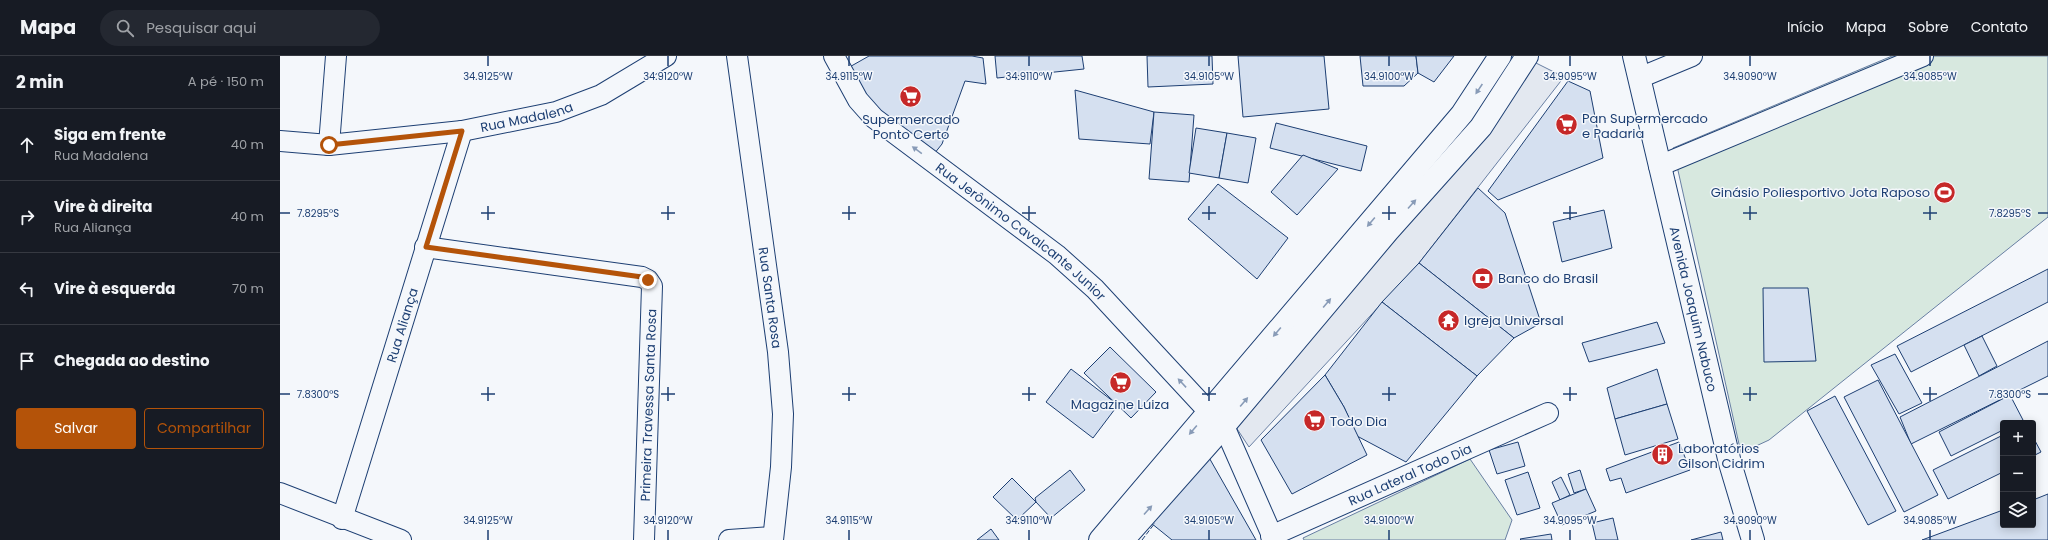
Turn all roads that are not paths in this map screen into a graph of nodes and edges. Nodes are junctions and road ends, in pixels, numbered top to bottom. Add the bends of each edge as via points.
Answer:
1 (336, 56) edge
2 (666, 56) edge
3 (737, 56) edge
4 (834, 56) edge
5 (1500, 56) edge
6 (1527, 56) edge
7 (1634, 56) edge
8 (1692, 56) edge
9 (1923, 56) edge
10 (1639, 78) junction
11 (462, 131) junction
12 (280, 141) edge
13 (329, 145) junction
14 (1659, 166) junction
15 (426, 247) junction
16 (1548, 413) dead end
17 (1216, 419) junction
18 (280, 493) edge
19 (342, 519) junction
20 (773, 538) edge
21 (1272, 538) edge
22 (401, 540) edge
23 (644, 540) edge
24 (729, 540) edge
25 (1100, 540) edge
26 (1123, 540) edge
27 (1753, 540) edge

1 - 13 street
2 - 11 street, Rua Madalena via 602,95 556,112
3 - 20 street, Rua Santa Rosa via 777,346 783,414 781,466
17 -> 4 street, Rua Jerônimo Cavalcante Junior via 1095,289 1057,255 874,118 858,100
5 -> 17 main road via 1462,114
17 -> 6 main road via 1481,127
7 - 10 main road, Avenida Joaquim Nabuco
8 - 10 street
9 - 14 street
10 - 14 main road, Avenida Joaquim Nabuco
11 - 13 street, Rua Madalena
11 - 15 street, Rua Aliança
12 - 13 street, Rua Madalena
14 - 27 main road, Avenida Joaquim Nabuco via 1730,462
15 - 19 street, Rua Aliança
15 - 23 street, Primeira Travessa Santa Rosa via 642,277 648,280 652,286
16 - 21 street, Rua Lateral Todo Dia
17 - 21 street, Rua Jerônimo Cavalcante Junior
17 -> 25 main road
26 -> 17 main road
18 - 19 street
19 - 22 street
20 - 24 street

